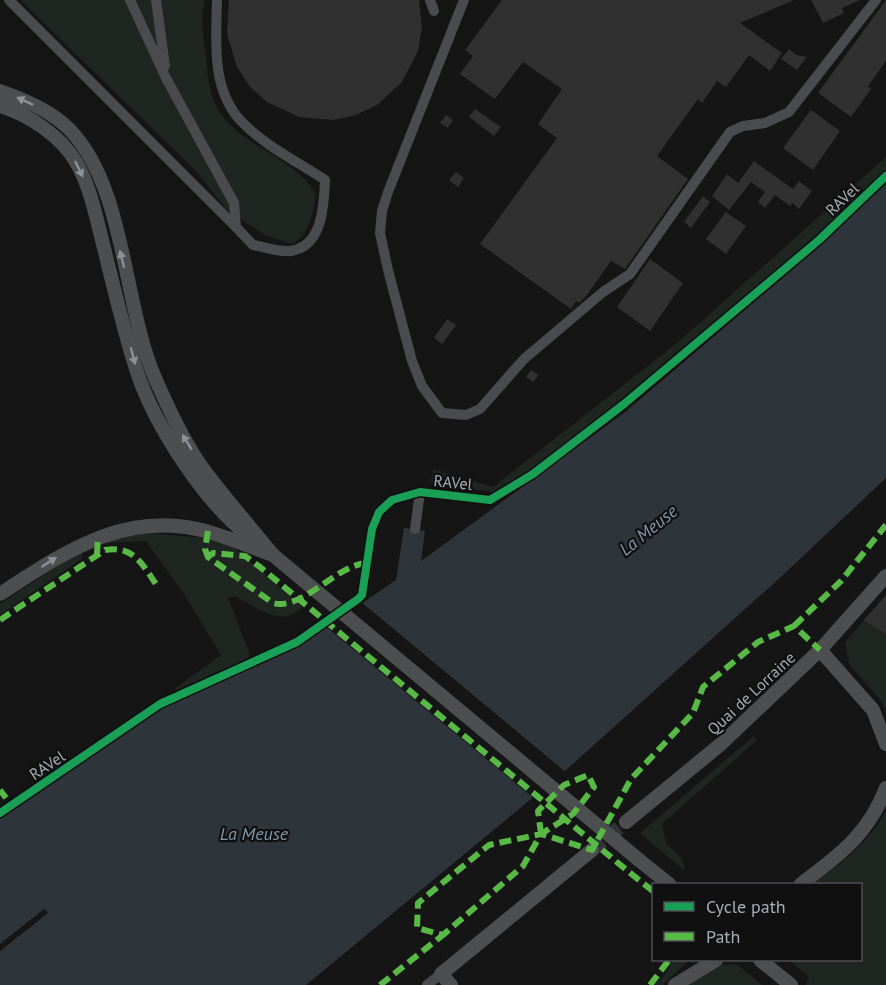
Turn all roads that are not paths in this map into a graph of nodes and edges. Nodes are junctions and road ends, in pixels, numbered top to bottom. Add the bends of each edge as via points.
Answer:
1 (9, 0) edge
2 (130, 0) edge
3 (156, 0) edge
4 (217, 0) edge
5 (464, 0) edge
6 (876, 0) edge
7 (166, 78) junction
8 (0, 91) edge
9 (0, 106) edge
10 (237, 227) junction
11 (420, 492) dead end
12 (415, 529) dead end
13 (273, 555) junction
14 (884, 582) edge
15 (0, 594) edge
16 (820, 651) junction
17 (886, 744) edge
18 (886, 788) edge
19 (626, 822) tunnel mouth
20 (592, 850) tunnel mouth
21 (667, 883) edge
22 (803, 883) edge
23 (692, 961) edge
24 (714, 961) edge
25 (761, 961) edge
26 (771, 961) edge
27 (441, 974) junction
28 (777, 974) junction
29 (679, 981) edge
30 (427, 985) edge
31 (451, 985) edge
32 (791, 985) edge

1 - 10 street
2 - 7 street
3 - 7 street
4 - 10 street via 216,46 222,90 241,122 325,180 324,209 311,241 295,251 253,246
5 - 6 street via 388,192 380,233 412,361 422,386 442,413 466,415 492,398 524,359 630,274 730,132 789,112
7 - 10 street via 234,203
13 -> 8 main road via 210,477 175,423 154,374 95,164 70,129 45,110
9 -> 13 main road via 40,126 63,144 76,162 91,194 138,373 156,417 203,487 236,525
11 - 12 street
15 -> 13 main road via 80,544 126,529 154,525 211,532
13 - 21 main road, bridge
14 - 16 main road, Quai de Lorraine
16 - 17 main road via 873,710
16 - 19 main road, Quai de Lorraine via 722,744
18 - 22 main road via 863,832
20 - 27 main road
23 - 29 main road
24 - 29 main road
25 - 28 main road
26 - 28 main road
27 - 30 street
27 - 31 main road
28 - 32 main road

